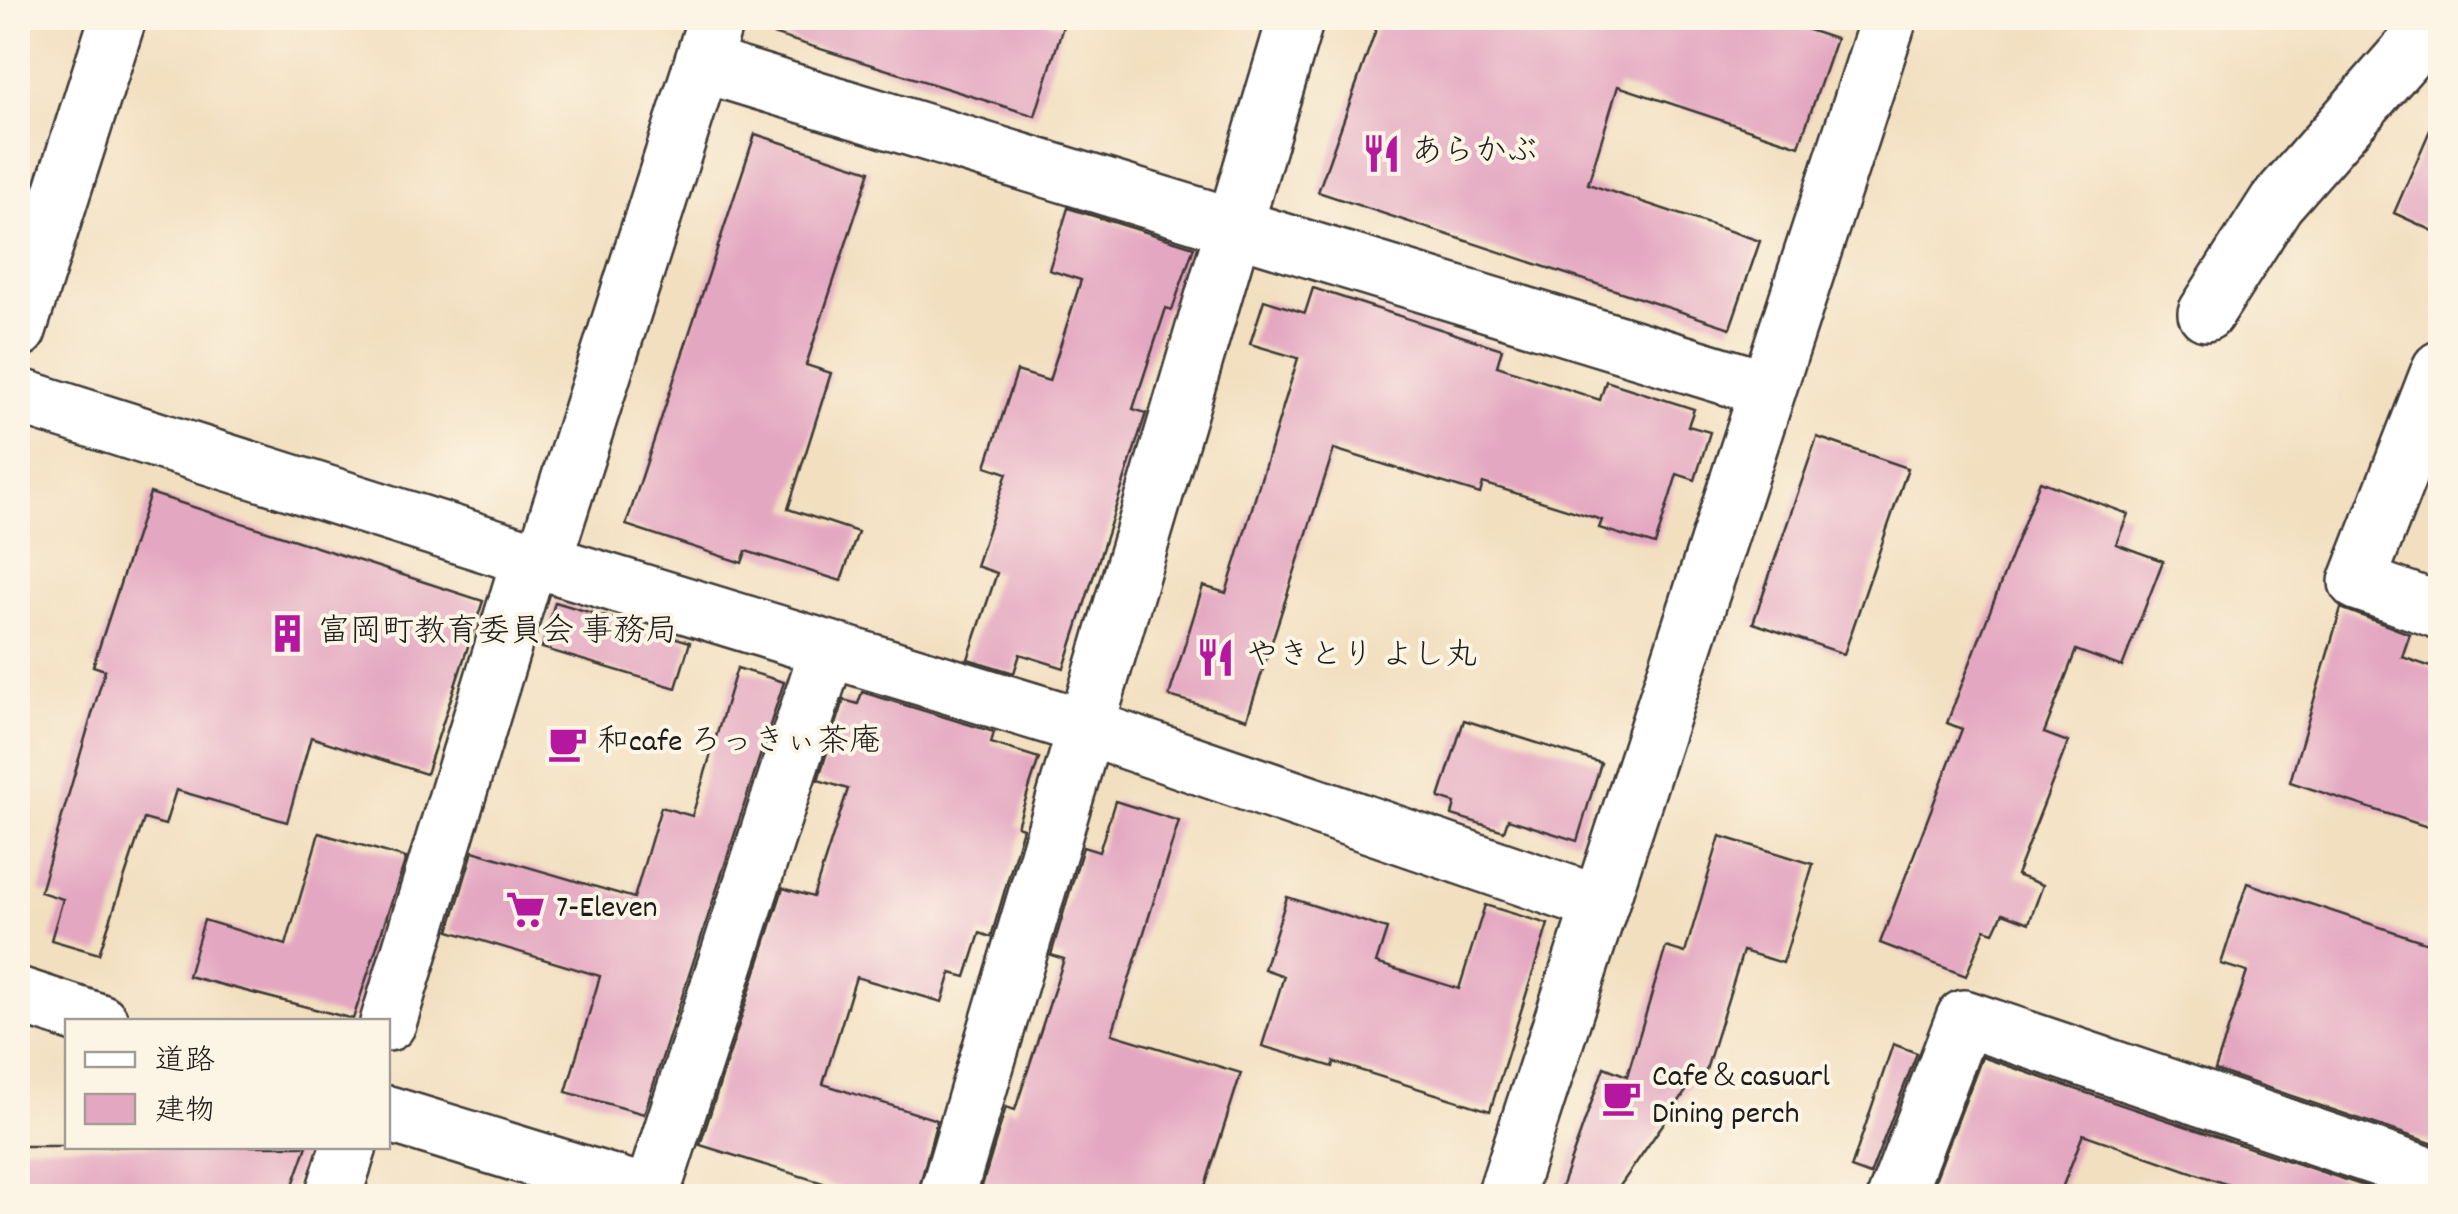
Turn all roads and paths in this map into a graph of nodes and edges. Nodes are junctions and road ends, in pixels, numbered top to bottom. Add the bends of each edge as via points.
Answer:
1 (118, 18) edge
2 (1296, 18) edge
3 (1890, 18) edge
4 (2426, 24) edge
5 (709, 41) edge
6 (1236, 224) junction
7 (2206, 313) dead end
8 (18, 330) edge
9 (2440, 369) edge
10 (1767, 389) junction
11 (18, 396) edge
12 (537, 560) junction
13 (2440, 611) edge
14 (828, 649) junction
15 (1085, 727) junction
16 (1600, 904) junction
17 (18, 995) edge
18 (91, 1019) edge
19 (389, 1019) edge
20 (390, 1115) edge
21 (348, 1149) edge
22 (2440, 1179) edge
23 (586, 1186) edge
24 (333, 1196) edge
25 (653, 1196) edge
26 (948, 1196) edge
27 (1505, 1196) edge
28 (1896, 1196) edge

1 - 8 street
2 - 6 street
3 - 10 street
4 - 7 street via 2276,203
5 - 6 street
5 - 12 street
6 - 10 street
6 - 15 street
9 - 13 street via 2357,582
10 - 16 street
11 - 12 street
12 - 14 street
12 - 19 street
14 - 15 street
14 - 25 street
15 - 16 street
15 - 26 street
16 - 27 street
17 - 18 street
20 - 23 street
21 - 24 street
22 - 28 street via 1964,1018
23 - 25 street

